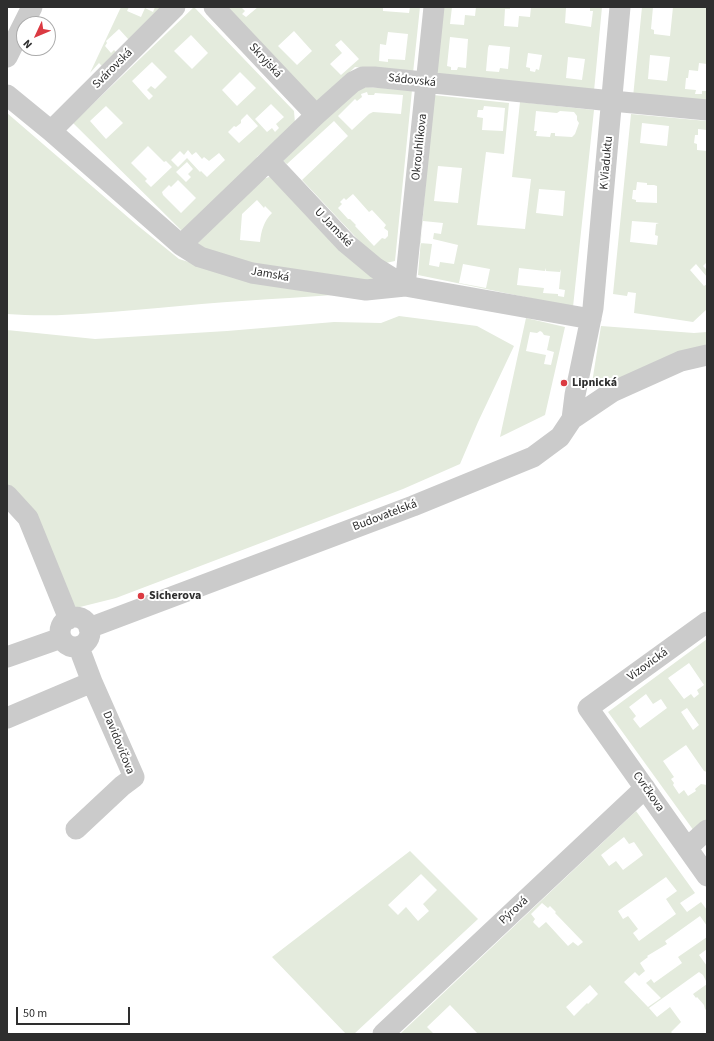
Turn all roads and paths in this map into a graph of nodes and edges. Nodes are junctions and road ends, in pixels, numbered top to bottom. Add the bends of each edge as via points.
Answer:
1 (32, 7) edge
2 (175, 7) edge
3 (214, 7) edge
4 (434, 7) edge
5 (620, 7) edge
6 (7, 58) edge
7 (427, 82) junction
8 (7, 95) edge
9 (612, 101) junction
10 (707, 110) edge
11 (316, 115) junction
12 (51, 131) junction
13 (269, 161) junction
14 (181, 245) junction
15 (405, 286) junction
16 (590, 319) junction
17 (707, 355) edge
18 (572, 419) junction
19 (7, 495) edge
20 (69, 619) junction
21 (707, 622) edge
22 (89, 628) junction
23 (61, 638) junction
24 (80, 646) junction
25 (7, 657) edge
26 (92, 682) junction
27 (588, 708) joint
28 (7, 718) edge
29 (645, 788) junction
30 (76, 829) dead end
31 (707, 830) edge
32 (687, 848) junction
33 (707, 876) edge
34 (383, 1034) edge

1 - 6 street
2 - 12 street, Svárovská
3 - 11 street, Skryjská
4 - 7 street, Okrouhlíkova
5 - 9 street, K Viaduktu
7 - 9 street, Sádovská
7 - 11 street, Sádovská via 363,77 353,82
7 - 15 street, Okrouhlíkova
8 - 12 street, Jamská
9 - 10 street, Sádovská
9 - 16 street, K Viaduktu via 594,302
11 - 13 street, Sádovská
12 - 14 street, Jamská
13 - 14 street, Sádovská
13 - 15 street, U Jamské via 346,243 376,268
14 - 15 street, Jamská via 200,257 252,273 366,290
15 - 16 street, Jamská
16 - 18 street, Budovatelská
17 - 18 street via 681,361 612,392
18 - 22 street, Budovatelská via 560,437 533,457 413,506
19 - 20 street via 28,518
20 - 22 street via 78,618 87,623
20 - 23 street via 60,629
21 - 27 street, Vizovická
22 - 24 street via 89,637
23 - 24 street via 67,645
23 - 25 street
24 - 26 street, Davidovičova
26 - 28 street
26 - 30 street, Davidovičova via 134,777
27 - 29 street, Cvrčkova
29 - 32 street, Cvrčkova
29 - 34 street, Pýrová
31 - 32 street
32 - 33 street, Cvrčkova

